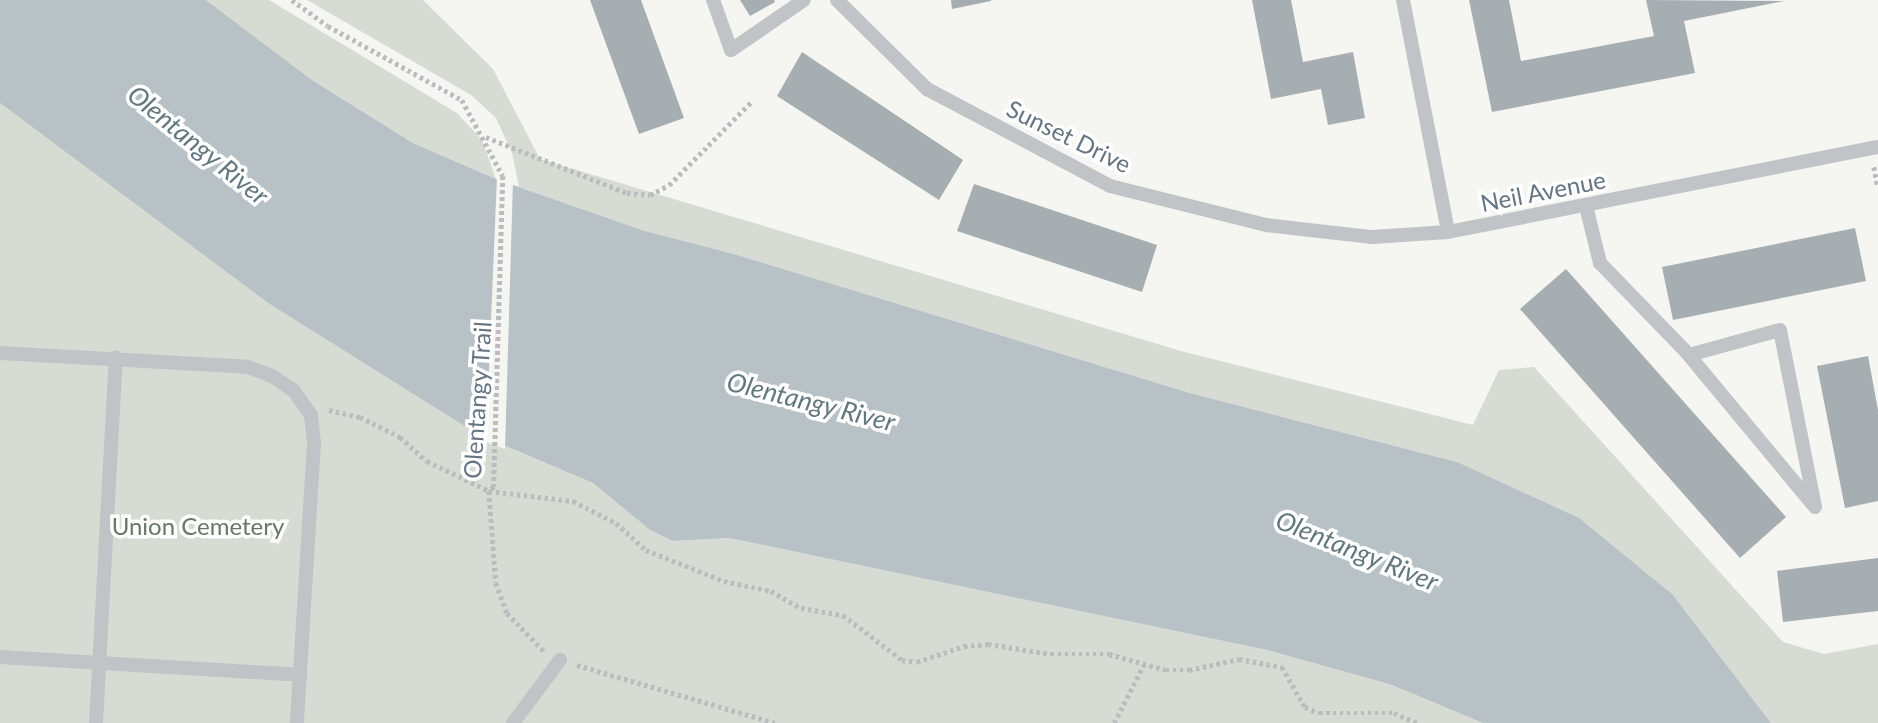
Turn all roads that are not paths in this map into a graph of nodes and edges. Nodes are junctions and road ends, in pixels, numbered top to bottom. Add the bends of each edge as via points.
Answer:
1 (713, 0) edge
2 (804, 0) edge
3 (837, 0) edge
4 (1403, 0) edge
5 (1878, 147) edge
6 (1586, 206) junction
7 (1448, 232) junction
8 (0, 353) edge
9 (1689, 355) junction
10 (116, 358) junction
11 (0, 657) edge
12 (560, 660) road end
13 (100, 662) junction
14 (300, 675) junction
15 (96, 723) edge
16 (298, 723) edge
17 (513, 723) edge

1 - 2 lane via 731,50
3 - 7 lane, Sunset Drive via 927,89 1110,186 1266,225 1372,237
4 - 7 lane
5 - 6 lane, Neil Avenue
6 - 7 lane, Neil Avenue
6 - 9 lane via 1600,263
8 - 10 lane
9 - 9 lane via 1765,446 1815,507 1780,330
10 - 13 lane
10 - 14 lane via 248,367 294,391 311,415 314,443
11 - 13 lane
12 - 17 lane
13 - 14 lane
13 - 15 lane
14 - 16 lane

